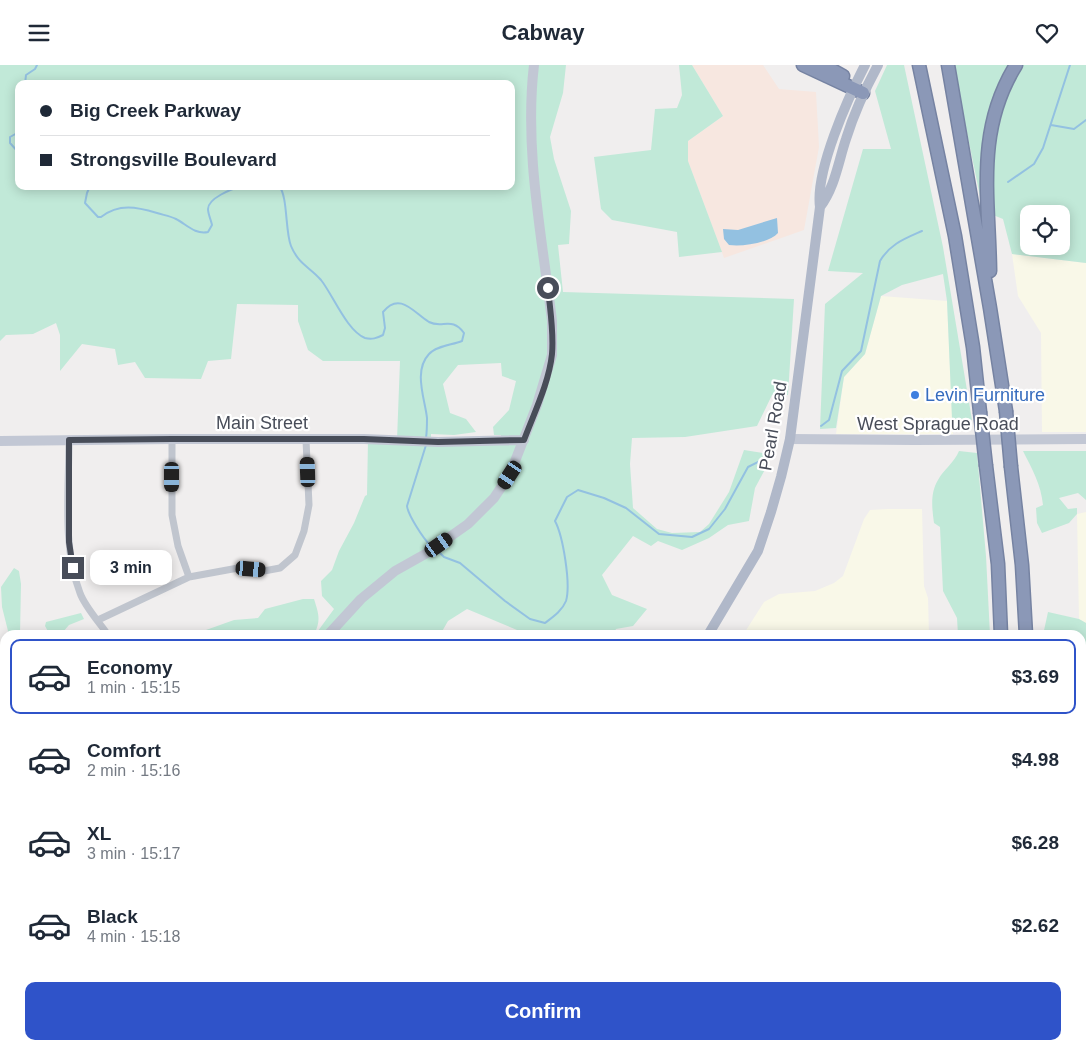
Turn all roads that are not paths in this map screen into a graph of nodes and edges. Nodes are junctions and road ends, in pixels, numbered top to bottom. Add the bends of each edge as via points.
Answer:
1 (534, 65) edge
2 (803, 65) edge
3 (823, 65) edge
4 (865, 65) edge
5 (878, 65) edge
6 (910, 65) edge
7 (919, 65) edge
8 (948, 65) edge
9 (1016, 65) edge
10 (857, 89) junction
11 (941, 173) junction
12 (990, 308) junction
13 (172, 439) junction
14 (790, 439) junction
15 (1086, 439) edge
16 (69, 440) junction
17 (306, 440) junction
18 (524, 440) junction
19 (0, 441) edge
20 (189, 577) junction
21 (98, 620) junction
22 (105, 630) edge
23 (333, 630) edge
24 (711, 630) edge
25 (1001, 630) edge
26 (1026, 630) edge

1 - 18 street via 531,147 552,342 549,368
2 - 10 highway
3 - 10 highway via 850,80
4 - 10 main road, Pearl Road
5 - 10 main road, Pearl Road
6 - 11 highway
7 - 11 highway
8 - 12 highway
9 - 12 highway via 992,118 986,161
10 - 14 main road, Pearl Road via 835,135 818,194 820,207
11 - 25 highway, bridge via 973,347 998,564
12 - 26 highway, bridge via 1006,411
13 - 16 street, Main Street
13 - 17 street, Main Street
13 - 20 street via 172,515
14 - 15 street, West Sprague Road
14 - 24 main road, Pearl Road via 772,512 758,551
16 - 19 street, Main Street
16 - 21 street via 69,542 81,595
17 - 18 street, Main Street
17 - 20 street via 309,505 295,555 280,568 264,571 238,568
18 - 23 street via 510,475 494,498 468,524 395,571 361,599
20 - 21 street
21 - 22 street

